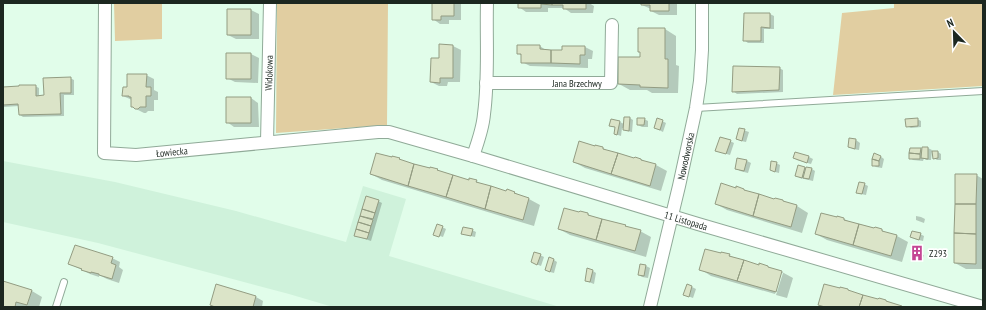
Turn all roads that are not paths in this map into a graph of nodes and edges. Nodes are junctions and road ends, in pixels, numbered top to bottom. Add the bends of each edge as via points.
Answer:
1 (105, 3) edge
2 (270, 3) edge
3 (487, 3) edge
4 (702, 3) edge
5 (612, 25) dead end
6 (486, 82) junction
7 (983, 91) edge
8 (696, 108) junction
9 (389, 132) joint
10 (267, 142) junction
11 (473, 156) junction
12 (672, 216) junction
13 (64, 282) dead end
14 (56, 307) edge
15 (650, 307) edge
16 (983, 307) edge

1 - 10 street, Łowiecka via 104,153 136,155
2 - 10 street, Widokowa
3 - 6 street
4 - 8 street, Nowodworska via 702,50
5 - 6 street, Jana Brzechwy via 611,82
6 - 11 street via 482,130
7 - 8 lane
8 - 12 street, Nowodworska
9 - 10 street, Łowiecka
9 - 11 street, 11 Listopada
11 - 12 street, 11 Listopada
12 - 15 street, Nowodworska
12 - 16 street, 11 Listopada
13 - 14 lane

